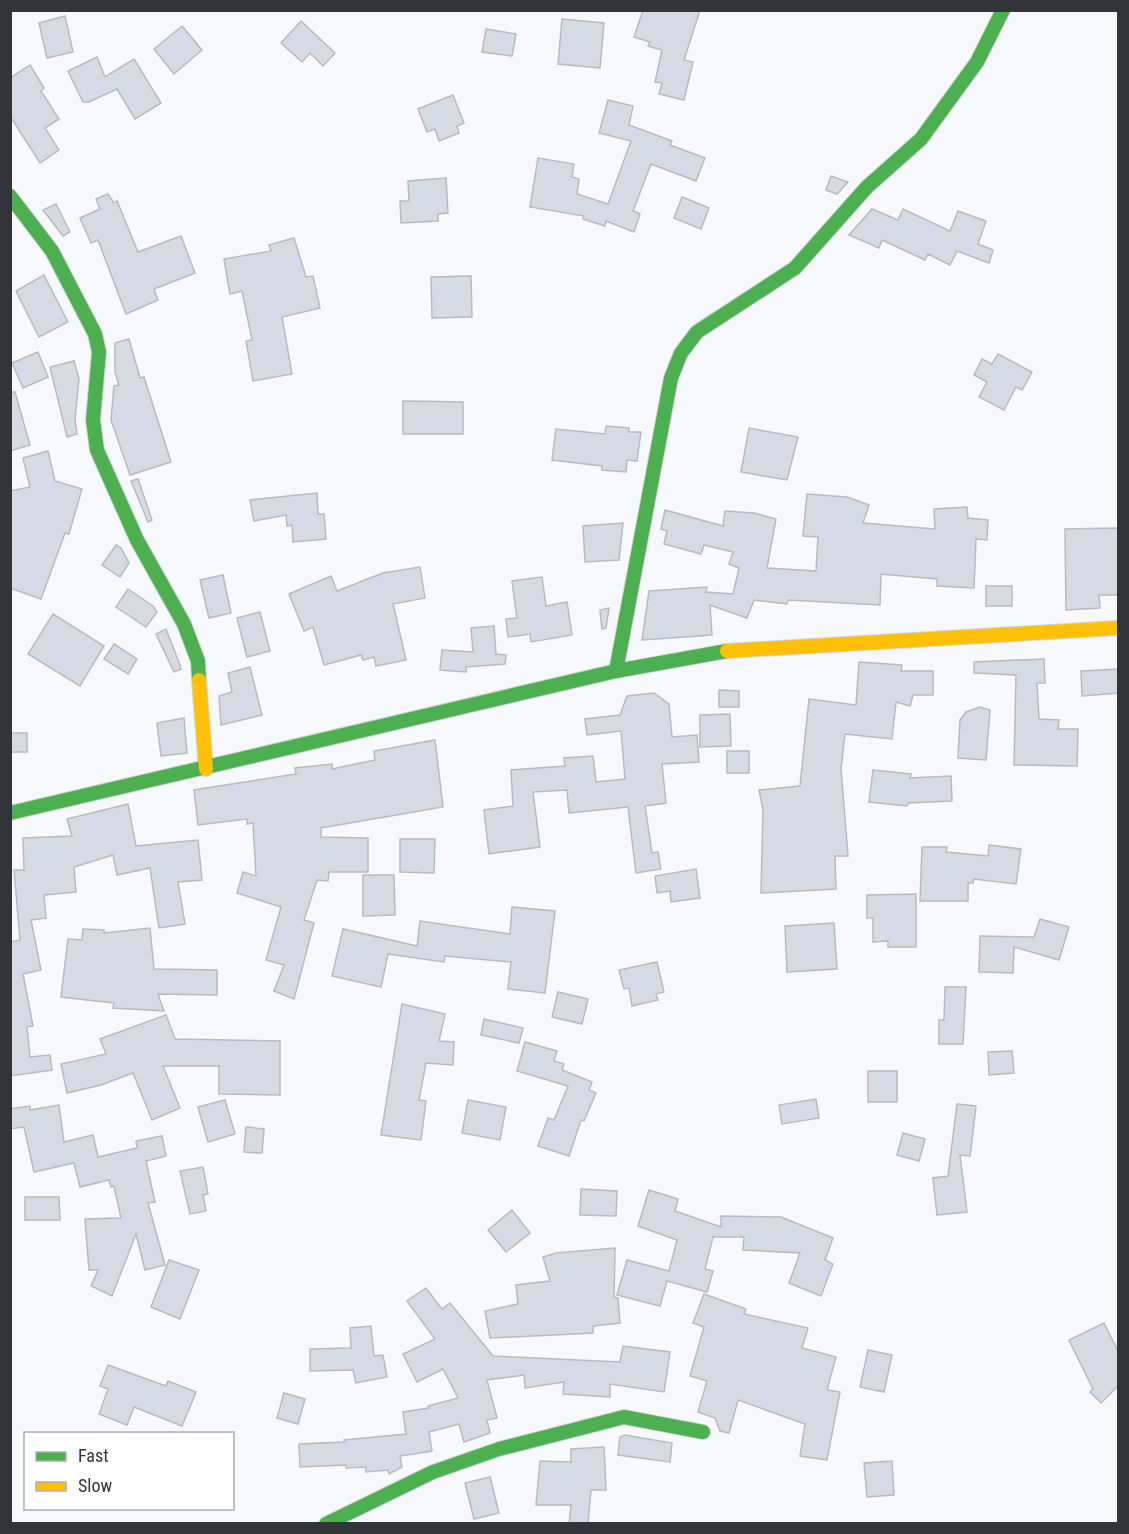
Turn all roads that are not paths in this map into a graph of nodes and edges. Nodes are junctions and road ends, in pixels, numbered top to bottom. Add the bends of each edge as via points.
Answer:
1 (1003, 10) edge
2 (10, 196) edge
3 (1119, 628) edge
4 (616, 671) junction
5 (206, 768) junction
6 (10, 813) edge
7 (703, 1432) dead end
8 (326, 1524) edge

1 - 4 street via 977,62 921,139 867,187 795,268 697,332 681,353 669,387
2 - 5 street via 52,251 95,334 99,352 93,420 97,450 137,540 184,624 198,662
3 - 4 street via 805,644 724,651
4 - 5 street
5 - 6 street
7 - 8 street via 624,1418 588,1426 499,1449 433,1472

